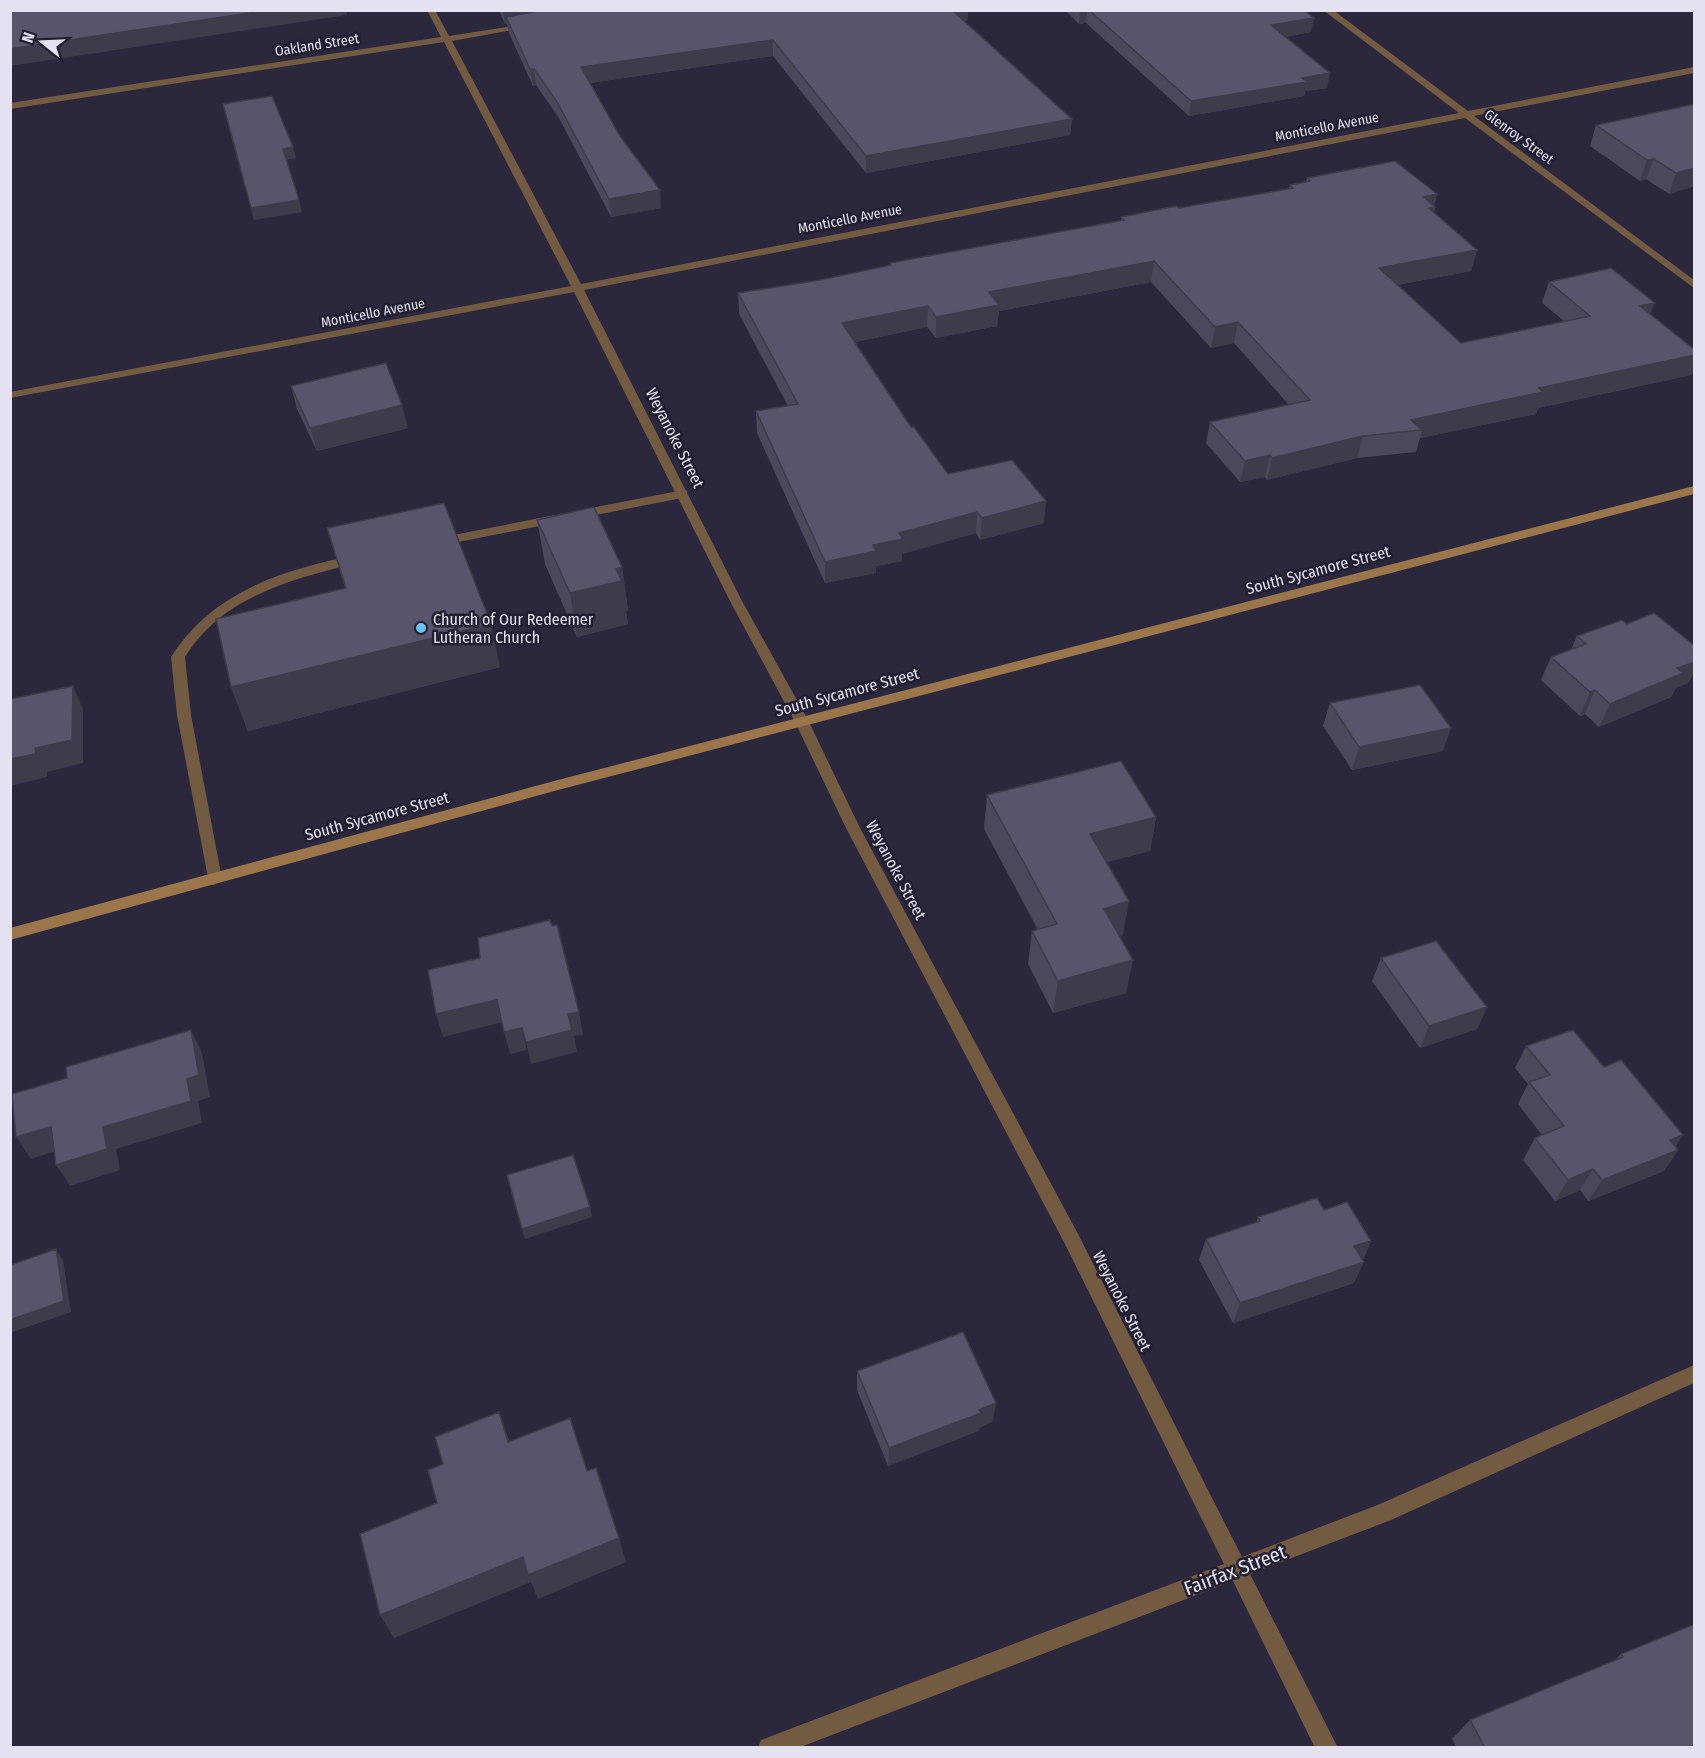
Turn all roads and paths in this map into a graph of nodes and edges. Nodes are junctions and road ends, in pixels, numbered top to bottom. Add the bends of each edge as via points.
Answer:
1 (431, 10) edge
2 (1327, 10) edge
3 (540, 25) edge
4 (447, 39) junction
5 (1695, 70) edge
6 (10, 106) edge
7 (1465, 114) junction
8 (1695, 285) edge
9 (576, 288) junction
10 (10, 395) edge
11 (1695, 490) edge
12 (683, 494) junction
13 (420, 546) edge
14 (375, 555) edge
15 (802, 723) junction
16 (214, 879) junction
17 (10, 934) edge
18 (1695, 1374) edge
19 (1238, 1570) junction
20 (768, 1748) edge
21 (1328, 1748) edge

1 - 4 street, Weyanoke Street
2 - 7 street, Glenroy Street
3 - 4 street, Oakland Street
4 - 6 street, Oakland Street
4 - 9 street, Weyanoke Street
5 - 7 street, Monticello Avenue
7 - 8 street, Glenroy Street
7 - 9 street, Monticello Avenue
9 - 10 street, Monticello Avenue
9 - 12 street, Weyanoke Street
11 - 15 main road, South Sycamore Street
12 - 13 street
12 - 15 street, Weyanoke Street
14 - 16 street via 290,574 225,607 196,631 178,657 184,715
15 - 16 main road, South Sycamore Street
15 - 19 street, Weyanoke Street via 853,828 1072,1240
16 - 17 main road, South Sycamore Street
18 - 19 street, Fairfax Street via 1384,1513
19 - 20 street, Fairfax Street
19 - 21 street, Weyanoke Street

